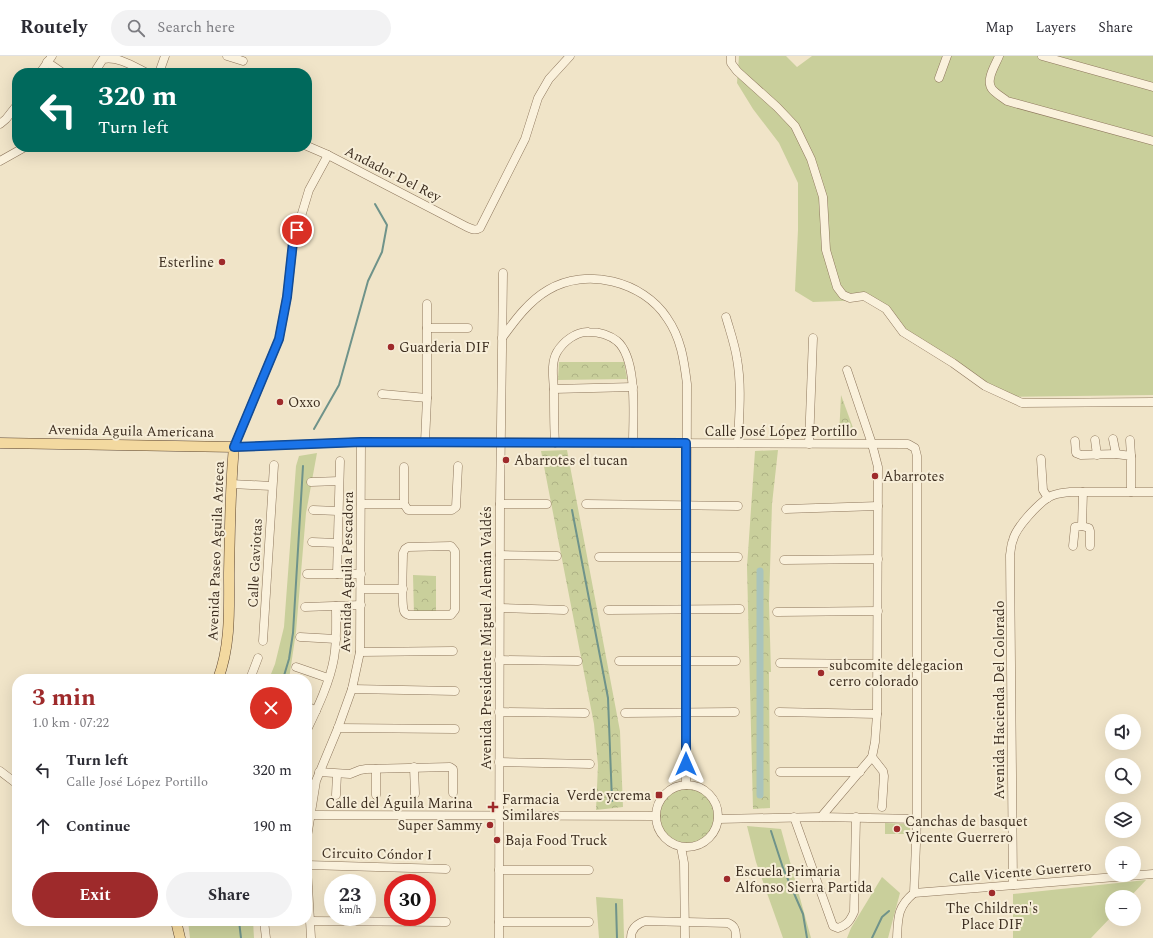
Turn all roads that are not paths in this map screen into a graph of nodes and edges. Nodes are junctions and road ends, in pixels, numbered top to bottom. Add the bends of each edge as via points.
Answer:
1 (110, 56) edge
2 (165, 56) edge
3 (227, 56) edge
4 (570, 56) edge
5 (731, 56) edge
6 (947, 56) edge
7 (999, 56) edge
8 (1045, 56) edge
9 (50, 59) edge
10 (243, 61) dead end
11 (44, 68) edge
12 (58, 68) edge
13 (97, 68) edge
14 (138, 68) edge
15 (161, 68) edge
16 (939, 78) dead end
17 (1153, 87) edge
18 (12, 112) edge
19 (0, 124) edge
20 (1153, 141) edge
21 (312, 148) edge
22 (16, 152) edge
23 (328, 155) junction
24 (0, 161) edge
25 (503, 273) dead end
26 (427, 304) dead end
27 (726, 317) dead end
28 (427, 328) junction
29 (468, 328) dead end
30 (502, 338) junction
31 (813, 338) dead end
32 (846, 370) dead end
33 (633, 387) junction
34 (554, 389) junction
35 (382, 394) dead end
36 (427, 398) junction
37 (1153, 402) edge
38 (1113, 439) dead end
39 (1095, 440) dead end
40 (1130, 440) dead end
41 (1075, 441) dead end
42 (361, 442) junction
43 (425, 442) junction
44 (501, 442) junction
45 (0, 443) edge
46 (554, 443) junction
47 (633, 443) junction
48 (686, 443) junction
49 (738, 444) junction
50 (809, 444) junction
51 (872, 444) junction
52 (234, 447) junction
53 (1116, 454) junction
54 (1097, 455) junction
55 (1131, 456) junction
56 (1041, 459) dead end
57 (340, 461) dead end
58 (274, 465) dead end
59 (458, 466) dead end
60 (404, 467) dead end
61 (339, 481) junction
62 (311, 482) dead end
63 (230, 484) junction
64 (272, 486) junction
65 (1083, 492) junction
66 (1131, 492) junction
67 (1153, 492) edge
68 (1048, 498) junction
69 (361, 504) junction
70 (404, 504) junction
71 (500, 504) junction
72 (547, 504) dead end
73 (586, 504) dead end
74 (686, 505) junction
75 (738, 506) dead end
76 (878, 506) junction
77 (786, 509) dead end
78 (313, 510) dead end
79 (338, 511) junction
80 (1082, 526) junction
81 (312, 542) dead end
82 (338, 543) junction
83 (1073, 546) dead end
84 (1090, 546) dead end
85 (500, 556) junction
86 (557, 556) dead end
87 (599, 557) dead end
88 (686, 557) junction
89 (738, 557) dead end
90 (878, 559) junction
91 (784, 560) dead end
92 (306, 574) dead end
93 (338, 574) junction
94 (361, 574) junction
95 (361, 588) junction
96 (403, 589) junction
97 (360, 605) junction
98 (336, 606) junction
99 (305, 607) dead end
100 (500, 608) junction
101 (686, 609) junction
102 (740, 609) dead end
103 (564, 610) dead end
104 (608, 610) dead end
105 (878, 611) junction
106 (777, 612) dead end
107 (300, 637) dead end
108 (336, 639) junction
109 (263, 641) dead end
110 (453, 651) dead end
111 (360, 652) junction
112 (258, 658) dead end
113 (499, 660) junction
114 (578, 661) dead end
115 (619, 661) dead end
116 (686, 661) junction
117 (736, 661) dead end
118 (780, 664) dead end
119 (877, 664) junction
120 (296, 667) dead end
121 (220, 674) edge
122 (252, 674) edge
123 (328, 678) junction
124 (352, 690) junction
125 (454, 691) dead end
126 (312, 708) edge
127 (316, 710) junction
128 (499, 712) junction
129 (686, 712) junction
130 (735, 712) dead end
131 (779, 712) dead end
132 (584, 713) dead end
133 (625, 713) dead end
134 (877, 714) junction
135 (312, 719) edge
136 (338, 728) junction
137 (455, 730) dead end
138 (872, 757) junction
139 (499, 762) junction
140 (590, 764) dead end
141 (414, 767) junction
142 (376, 768) junction
143 (0, 771) edge
144 (319, 772) junction
145 (780, 772) dead end
146 (860, 772) junction
147 (337, 774) junction
148 (312, 779) edge
149 (12, 780) edge
150 (316, 781) junction
151 (686, 785) junction
152 (453, 793) dead end
153 (415, 794) dead end
154 (336, 795) dead end
155 (376, 795) dead end
156 (312, 804) edge
157 (882, 807) dead end
158 (312, 815) edge
159 (656, 816) junction
160 (499, 817) junction
161 (794, 817) junction
162 (821, 817) junction
163 (856, 817) junction
164 (718, 819) junction
165 (917, 819) junction
166 (681, 847) junction
167 (312, 865) edge
168 (446, 868) dead end
169 (499, 870) junction
170 (589, 870) dead end
171 (1153, 874) edge
172 (1013, 885) junction
173 (914, 893) junction
174 (312, 921) edge
175 (446, 922) dead end
176 (499, 922) junction
177 (589, 922) dead end
178 (684, 922) junction
179 (177, 926) edge
180 (265, 926) edge
181 (310, 926) edge
182 (180, 938) edge
183 (266, 938) edge
184 (311, 938) edge
185 (499, 938) edge
186 (631, 938) edge
187 (684, 938) edge
188 (736, 938) edge
189 (897, 938) edge

1 - 13 street via 102,59
1 - 14 street
2 - 15 street
3 - 10 street
4 - 23 street, Andador Del Rey via 549,79 538,98 525,139 480,228 474,230 467,227
5 - 37 street via 731,63 737,71 795,126 811,160 823,197 826,250 837,287 843,295 850,298 864,296 886,309 903,332 985,386 1022,403
6 - 16 street
7 - 20 street via 990,77 990,84 991,88 1007,101
8 - 17 street
9 - 11 street
9 - 12 street
18 - 19 street
21 - 23 street, Andador Del Rey
22 - 24 street
23 - 52 street via 309,190 293,242 279,339
25 - 30 street, Avenida Presidente Miguel Alemán Valdés
26 - 28 street
27 - 49 street via 735,344 739,376
28 - 29 street
28 - 36 street
30 - 44 street, Avenida Presidente Miguel Alemán Valdés
30 - 48 street via 528,306 560,284 581,278 604,279 647,296 667,317 680,342 687,384
31 - 50 street
32 - 51 street
33 - 34 street
33 - 34 street via 627,354 617,341 602,332 584,332 568,339 557,353 553,369
33 - 47 street
34 - 46 street
35 - 36 street
36 - 43 street
38 - 53 street
39 - 54 street
40 - 55 street
41 - 54 street via 1076,453
42 - 43 street, Avenida Aguila Americana
42 - 52 street, Avenida Aguila Americana
42 - 69 street, Avenida Aguila Pescadora
43 - 44 street, Avenida Aguila Americana
44 - 46 street, Calle José López Portillo
44 - 71 street, Avenida Presidente Miguel Alemán Valdés
45 - 52 main road, Avenida Aguila Americana
46 - 47 street, Calle José López Portillo
47 - 48 street, Calle José López Portillo
48 - 49 street, Calle José López Portillo
48 - 74 street
49 - 50 street, Calle José López Portillo
50 - 51 street, Calle José López Portillo
51 - 76 street via 878,467
51 - 165 street, Calle José López Portillo via 908,444 915,448 917,456
52 - 63 main road, Avenida Paseo Aguila Azteca
53 - 54 street
53 - 55 street
55 - 66 street
56 - 68 street via 1043,490
57 - 61 street
58 - 64 street, Calle Gaviotas
59 - 70 street via 454,509 410,511
60 - 70 street
61 - 62 street
61 - 79 street
63 - 64 street
63 - 121 main road, Avenida Paseo Aguila Azteca via 229,628
64 - 109 street, Calle Gaviotas
65 - 66 street
65 - 68 street via 1058,493
65 - 80 street
66 - 67 street
68 - 172 street, Avenida Hacienda Del Colorado via 1021,525 1013,539 1010,561
69 - 70 street
69 - 94 street, Avenida Aguila Pescadora
71 - 72 street
71 - 85 street, Avenida Presidente Miguel Alemán Valdés
73 - 74 street
74 - 75 street
74 - 88 street
76 - 77 street
76 - 90 street
78 - 79 street
79 - 82 street
80 - 83 street via 1075,527
80 - 84 street via 1089,528
81 - 82 street
82 - 93 street
85 - 86 street
85 - 100 street, Avenida Presidente Miguel Alemán Valdés
87 - 88 street
88 - 89 street
88 - 101 street
90 - 91 street
90 - 105 street
92 - 93 street
93 - 94 street
94 - 95 street, Avenida Aguila Pescadora
95 - 96 street
95 - 97 street, Avenida Aguila Pescadora
96 - 96 street via 403,610 409,615 453,613 454,548 444,546 405,549
97 - 98 street
97 - 111 street, Avenida Aguila Pescadora
98 - 99 street
98 - 108 street
100 - 103 street
100 - 113 street, Avenida Presidente Miguel Alemán Valdés
101 - 102 street
101 - 104 street
101 - 116 street
105 - 106 street
105 - 119 street
107 - 108 street
108 - 123 street via 334,660
110 - 111 street
111 - 124 street, Avenida Aguila Pescadora
112 - 122 street
113 - 114 street
113 - 128 street, Avenida Presidente Miguel Alemán Valdés
115 - 116 street
116 - 117 street
116 - 129 street
118 - 119 street
119 - 134 street
120 - 123 street
123 - 127 street
124 - 125 street
124 - 136 street, Avenida Aguila Pescadora
126 - 127 street
127 - 135 street
128 - 132 street
128 - 139 street, Avenida Presidente Miguel Alemán Valdés
129 - 130 street
129 - 133 street
129 - 151 street
131 - 134 street
134 - 138 street
136 - 137 street
136 - 144 street, Avenida Aguila Pescadora
138 - 146 street
138 - 157 street via 883,771
139 - 140 street
139 - 160 street, Avenida Presidente Miguel Alemán Valdés
141 - 142 street
141 - 152 street via 453,769
141 - 153 street
142 - 147 street
142 - 155 street
143 - 149 street
144 - 147 street
144 - 150 street, Avenida Aguila Pescadora
145 - 146 street
146 - 162 street
147 - 154 street
148 - 150 street
150 - 156 street, Avenida Aguila Pescadora
151 - 159 street via 678,786 664,794
151 - 164 street via 699,787 710,794 718,810
158 - 160 street, Calle del Águila Marina
159 - 160 street, Calle del Águila Marina
159 - 166 street via 657,825 663,836
160 - 169 street, Avenida Presidente Miguel Alemán Valdés
161 - 162 street
161 - 163 street via 833,926 838,928 843,927 854,912
161 - 164 street
162 - 163 street
163 - 165 street
164 - 166 street via 716,828 706,842 690,848
165 - 173 street
166 - 178 street via 684,863
167 - 168 street, Circuito Cóndor I
169 - 170 street
169 - 176 street, Avenida Presidente Miguel Alemán Valdés
171 - 172 street, Calle Vicente Guerrero
172 - 173 street, Calle Vicente Guerrero
173 - 189 street via 905,900 900,909
174 - 175 street
176 - 177 street
176 - 185 street, Avenida Presidente Miguel Alemán Valdés
178 - 186 street via 638,923 633,928
178 - 187 street
178 - 188 street via 728,923 736,929
179 - 182 main road
180 - 183 street
181 - 184 street

